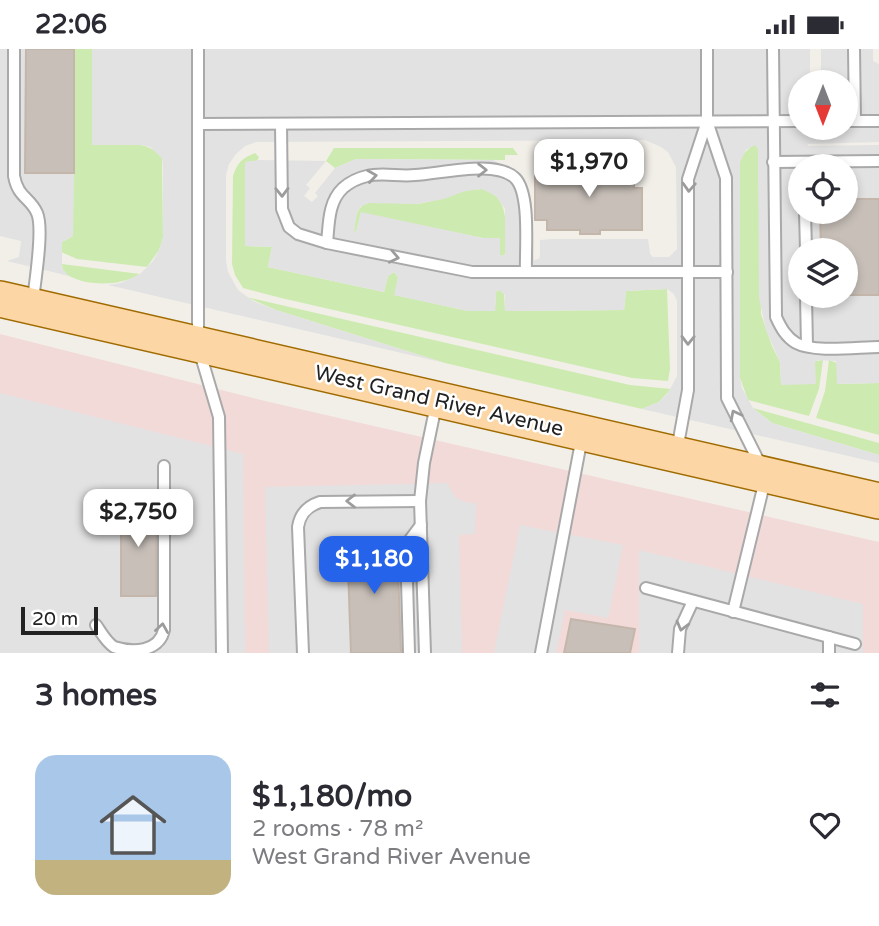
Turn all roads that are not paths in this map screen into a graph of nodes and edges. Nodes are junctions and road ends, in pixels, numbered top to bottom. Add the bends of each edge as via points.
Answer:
1 (14, 49) edge
2 (198, 49) edge
3 (707, 49) edge
4 (773, 49) edge
5 (854, 49) edge
6 (853, 70) edge
7 (707, 121) junction
8 (773, 121) junction
9 (788, 121) edge
10 (858, 121) edge
11 (879, 121) edge
12 (198, 124) junction
13 (281, 124) junction
14 (879, 161) edge
15 (774, 162) junction
16 (858, 162) edge
17 (788, 163) edge
18 (327, 243) junction
19 (526, 272) junction
20 (689, 272) junction
21 (727, 272) junction
22 (8, 302) edge
23 (806, 308) edge
24 (198, 346) junction
25 (807, 346) junction
26 (879, 347) edge
27 (436, 401) junction
28 (583, 434) junction
29 (676, 455) junction
30 (164, 466) dead end
31 (766, 476) junction
32 (420, 501) junction
33 (879, 501) edge
34 (421, 525) junction
35 (646, 588) dead end
36 (693, 601) junction
37 (733, 612) junction
38 (96, 625) dead end
39 (830, 637) junction
40 (855, 644) dead end
41 (222, 653) edge
42 (303, 653) edge
43 (409, 653) edge
44 (425, 653) edge
45 (541, 653) edge
46 (678, 653) edge
47 (829, 653) edge

1 - 22 lane via 14,176 40,223
2 - 12 lane
3 - 7 lane
4 - 8 lane
5 - 6 lane
7 - 8 lane
7 - 13 lane
7 -> 20 lane via 688,179
7 - 21 lane via 726,178
8 - 9 lane
8 - 15 lane
10 - 11 lane
12 - 13 lane
12 - 24 lane
13 -> 18 lane via 284,218 298,234
14 - 16 lane
15 - 17 lane
15 - 25 lane via 776,317 788,337
18 -> 19 lane via 457,270
18 -> 19 lane via 336,195 361,178 497,170 514,178 524,196
19 - 20 lane
20 - 21 lane
20 -> 29 lane via 688,390
31 -> 21 lane via 727,398
22 - 24 main road, West Grand River Avenue
23 - 25 lane
24 - 27 main road, West Grand River Avenue
24 - 41 lane via 219,417
25 - 26 lane
27 - 28 main road, West Grand River Avenue
27 - 32 lane
28 - 29 main road, West Grand River Avenue
28 - 45 lane
29 - 31 main road, West Grand River Avenue
38 -> 30 lane via 109,643 125,652 144,652 162,637
31 - 33 main road, West Grand River Avenue
31 - 37 lane
32 - 34 lane
32 -> 42 lane via 320,502 302,514 298,527
34 - 43 lane via 406,545
34 - 44 lane
35 - 36 lane
36 - 37 lane
36 -> 46 lane via 680,629
37 - 39 lane
39 - 40 lane
39 - 47 lane

